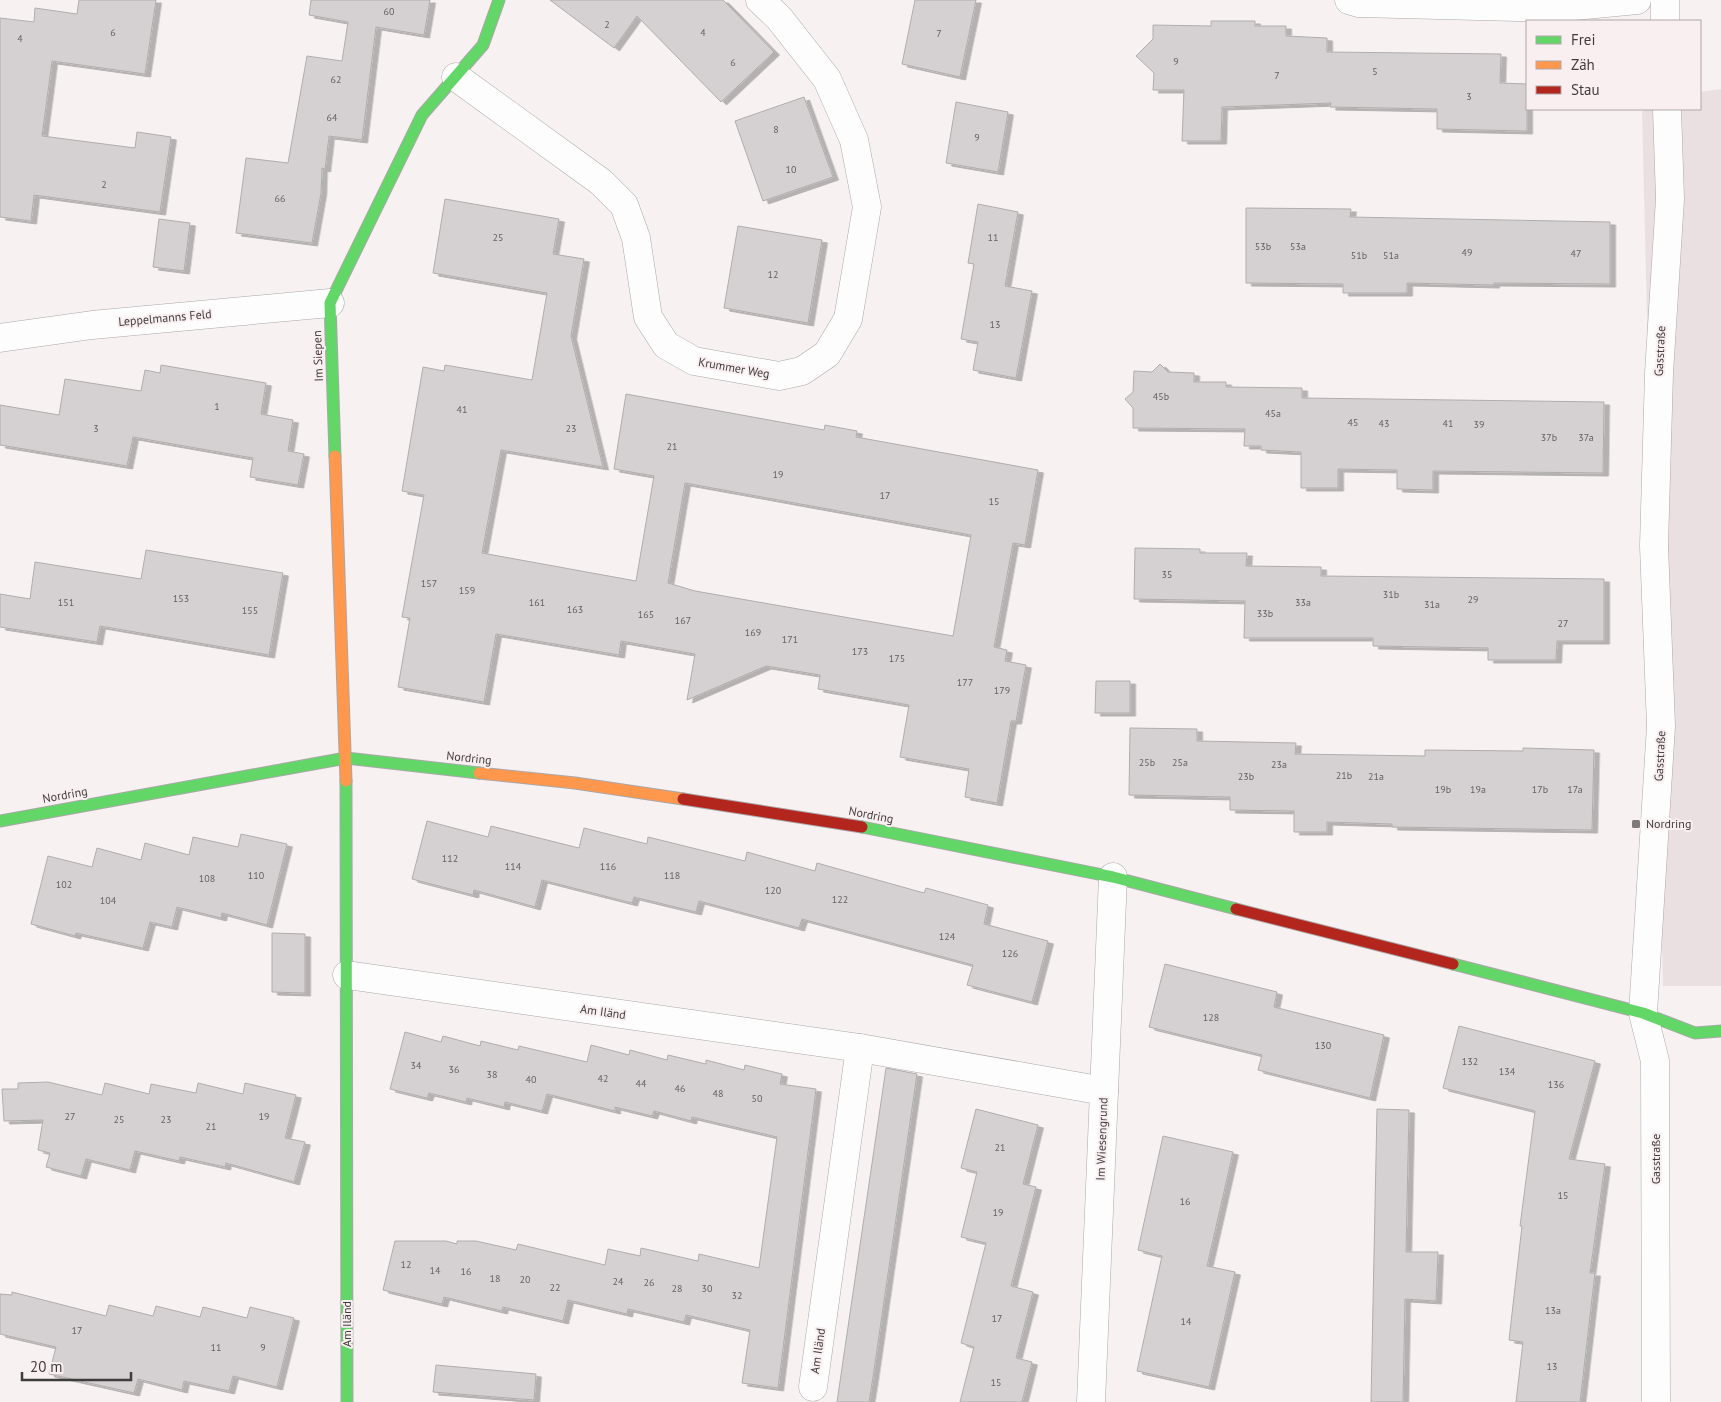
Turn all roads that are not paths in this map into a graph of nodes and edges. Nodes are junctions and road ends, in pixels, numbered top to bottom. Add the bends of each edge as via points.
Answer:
1 (499, 0) edge
2 (760, 0) edge
3 (1349, 0) edge
4 (1637, 0) edge
5 (1665, 0) edge
6 (1665, 20) edge
7 (456, 77) junction
8 (1667, 110) edge
9 (330, 303) junction
10 (0, 338) edge
11 (346, 758) junction
12 (0, 821) edge
13 (1113, 877) junction
14 (347, 975) junction
15 (1643, 1013) junction
16 (1721, 1031) edge
17 (860, 1048) junction
18 (1104, 1091) junction
19 (813, 1387) dead end
20 (347, 1402) edge
21 (1091, 1402) edge
22 (1656, 1402) edge

1 - 7 street, Im Siepen via 482,45
2 - 7 street, Krummer Weg via 780,18 827,79 854,140 867,207 848,319 827,354 802,371 779,376 694,361 666,345 648,317 636,238 624,205 601,182
3 - 4 street via 1359,4 1554,8
5 - 6 street
7 - 9 street, Im Siepen via 422,115
8 - 15 street, Gasstraße via 1670,199 1659,373 1654,546 1662,726
9 - 10 street, Leppelmanns Feld via 92,325
9 - 11 street, Im Siepen
11 - 12 street, Nordring
11 - 13 street, Nordring via 575,783 836,823
11 - 14 street, Am Iländ
13 - 15 street, Nordring
13 - 18 street, Im Wiesengrund
14 - 17 street, Am Iländ
14 - 20 street, Am Iländ
15 - 16 street, Nordring via 1695,1033
15 - 22 street, Gasstraße via 1656,1061
17 - 18 street, Am Iländ
17 - 19 street, Am Iländ
18 - 21 street, Im Wiesengrund

